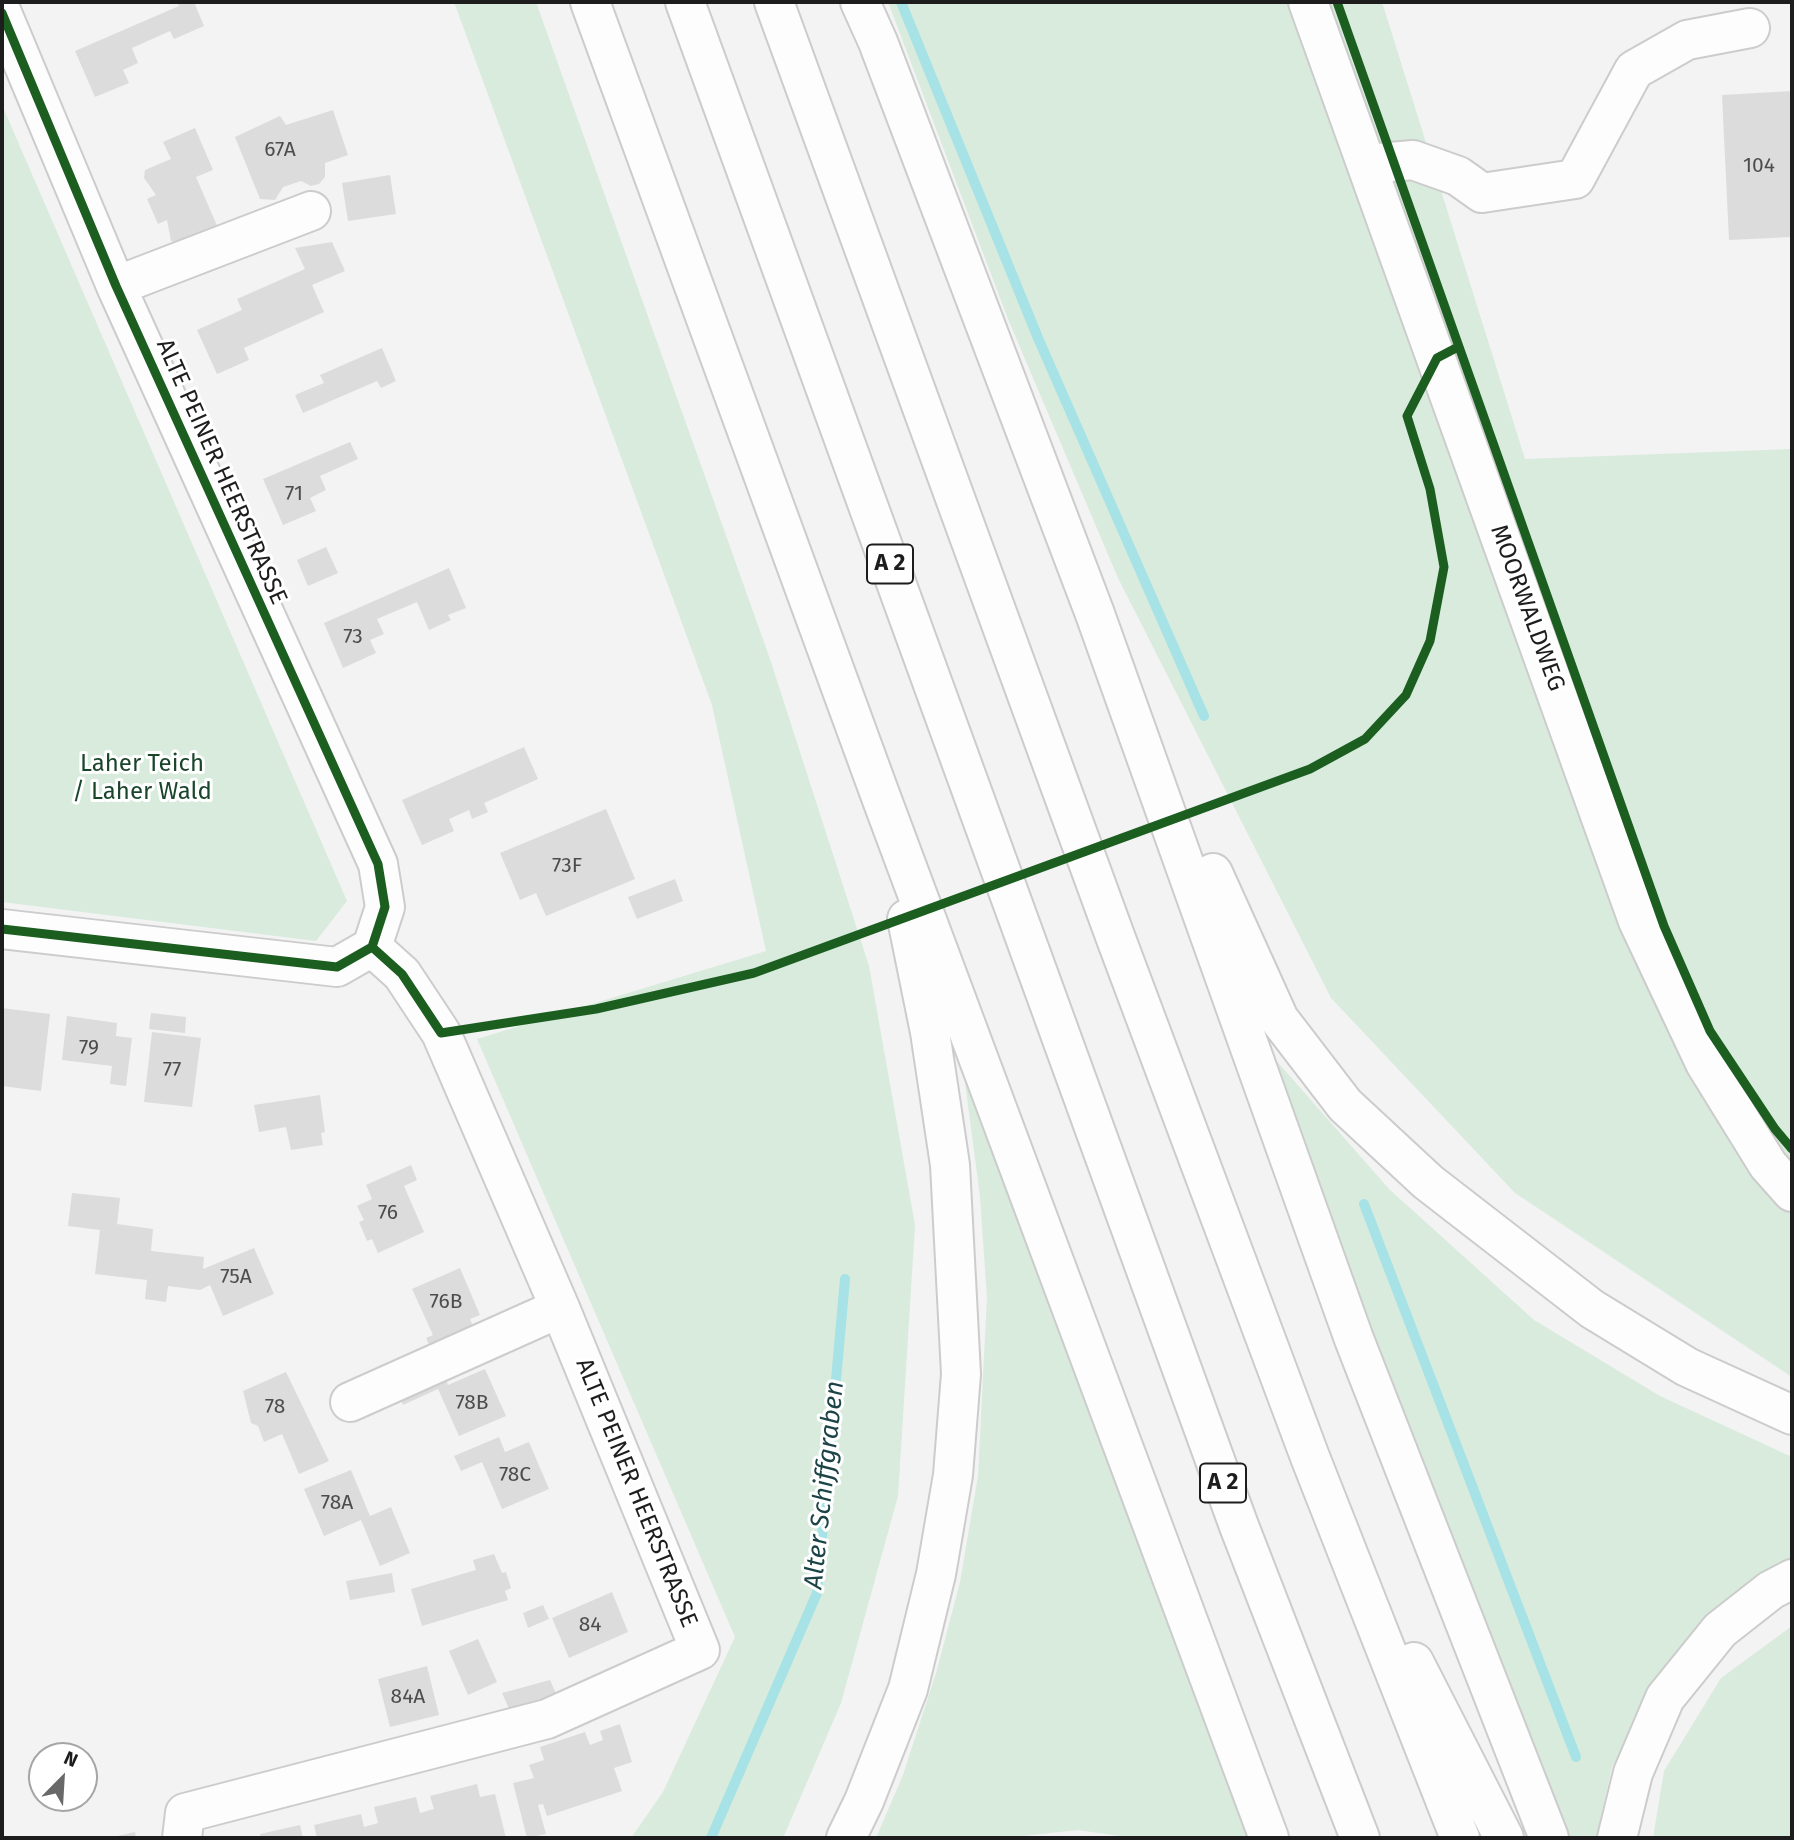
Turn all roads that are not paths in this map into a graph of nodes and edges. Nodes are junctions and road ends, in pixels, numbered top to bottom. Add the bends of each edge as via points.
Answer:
1 (590, 2) edge
2 (685, 2) edge
3 (774, 2) edge
4 (860, 2) edge
5 (1308, 2) edge
6 (2, 13) edge
7 (1750, 28) dead end
8 (1367, 164) junction
9 (311, 211) dead end
10 (116, 286) junction
11 (1095, 614) junction
12 (881, 797) junction
13 (2, 929) edge
14 (372, 947) junction
15 (1792, 1192) edge
16 (559, 1308) junction
17 (350, 1402) dead end
18 (1792, 1415) edge
19 (1310, 1457) junction
20 (1792, 1579) edge
21 (182, 1838) edge
22 (846, 1838) edge
23 (1269, 1838) edge
24 (1360, 1838) edge
25 (1460, 1838) edge
26 (1504, 1838) edge
27 (1549, 1838) edge
28 (1617, 1838) edge

1 - 12 main road
2 - 24 main road, A 2 via 1239,1526
3 - 19 main road
4 - 11 main road
5 - 8 main road, MOORWALDWEG
6 - 10 main road, ALTE PEINER HEERSTRASSE
7 - 8 main road via 1687,40 1634,70 1574,180 1482,192 1458,176 1413,160
8 - 15 main road, MOORWALDWEG via 1638,922 1705,1063 1768,1166
9 - 10 main road
10 - 14 main road, ALTE PEINER HEERSTRASSE via 378,864 385,907
11 - 18 main road via 1149,709 1232,919 1279,1019 1345,1105 1428,1182 1592,1309 1687,1367
11 - 27 main road via 1354,1339
12 - 22 main road via 930,1032 950,1165 961,1374 953,1475 936,1574 908,1689
12 - 23 main road
13 - 14 main road via 337,967
14 - 16 main road, ALTE PEINER HEERSTRASSE via 402,974 441,1033
16 - 17 main road
16 - 21 main road, ALTE PEINER HEERSTRASSE via 700,1650 547,1719 185,1813
19 - 25 main road
19 - 26 main road
20 - 28 main road via 1720,1630 1665,1698 1633,1773

